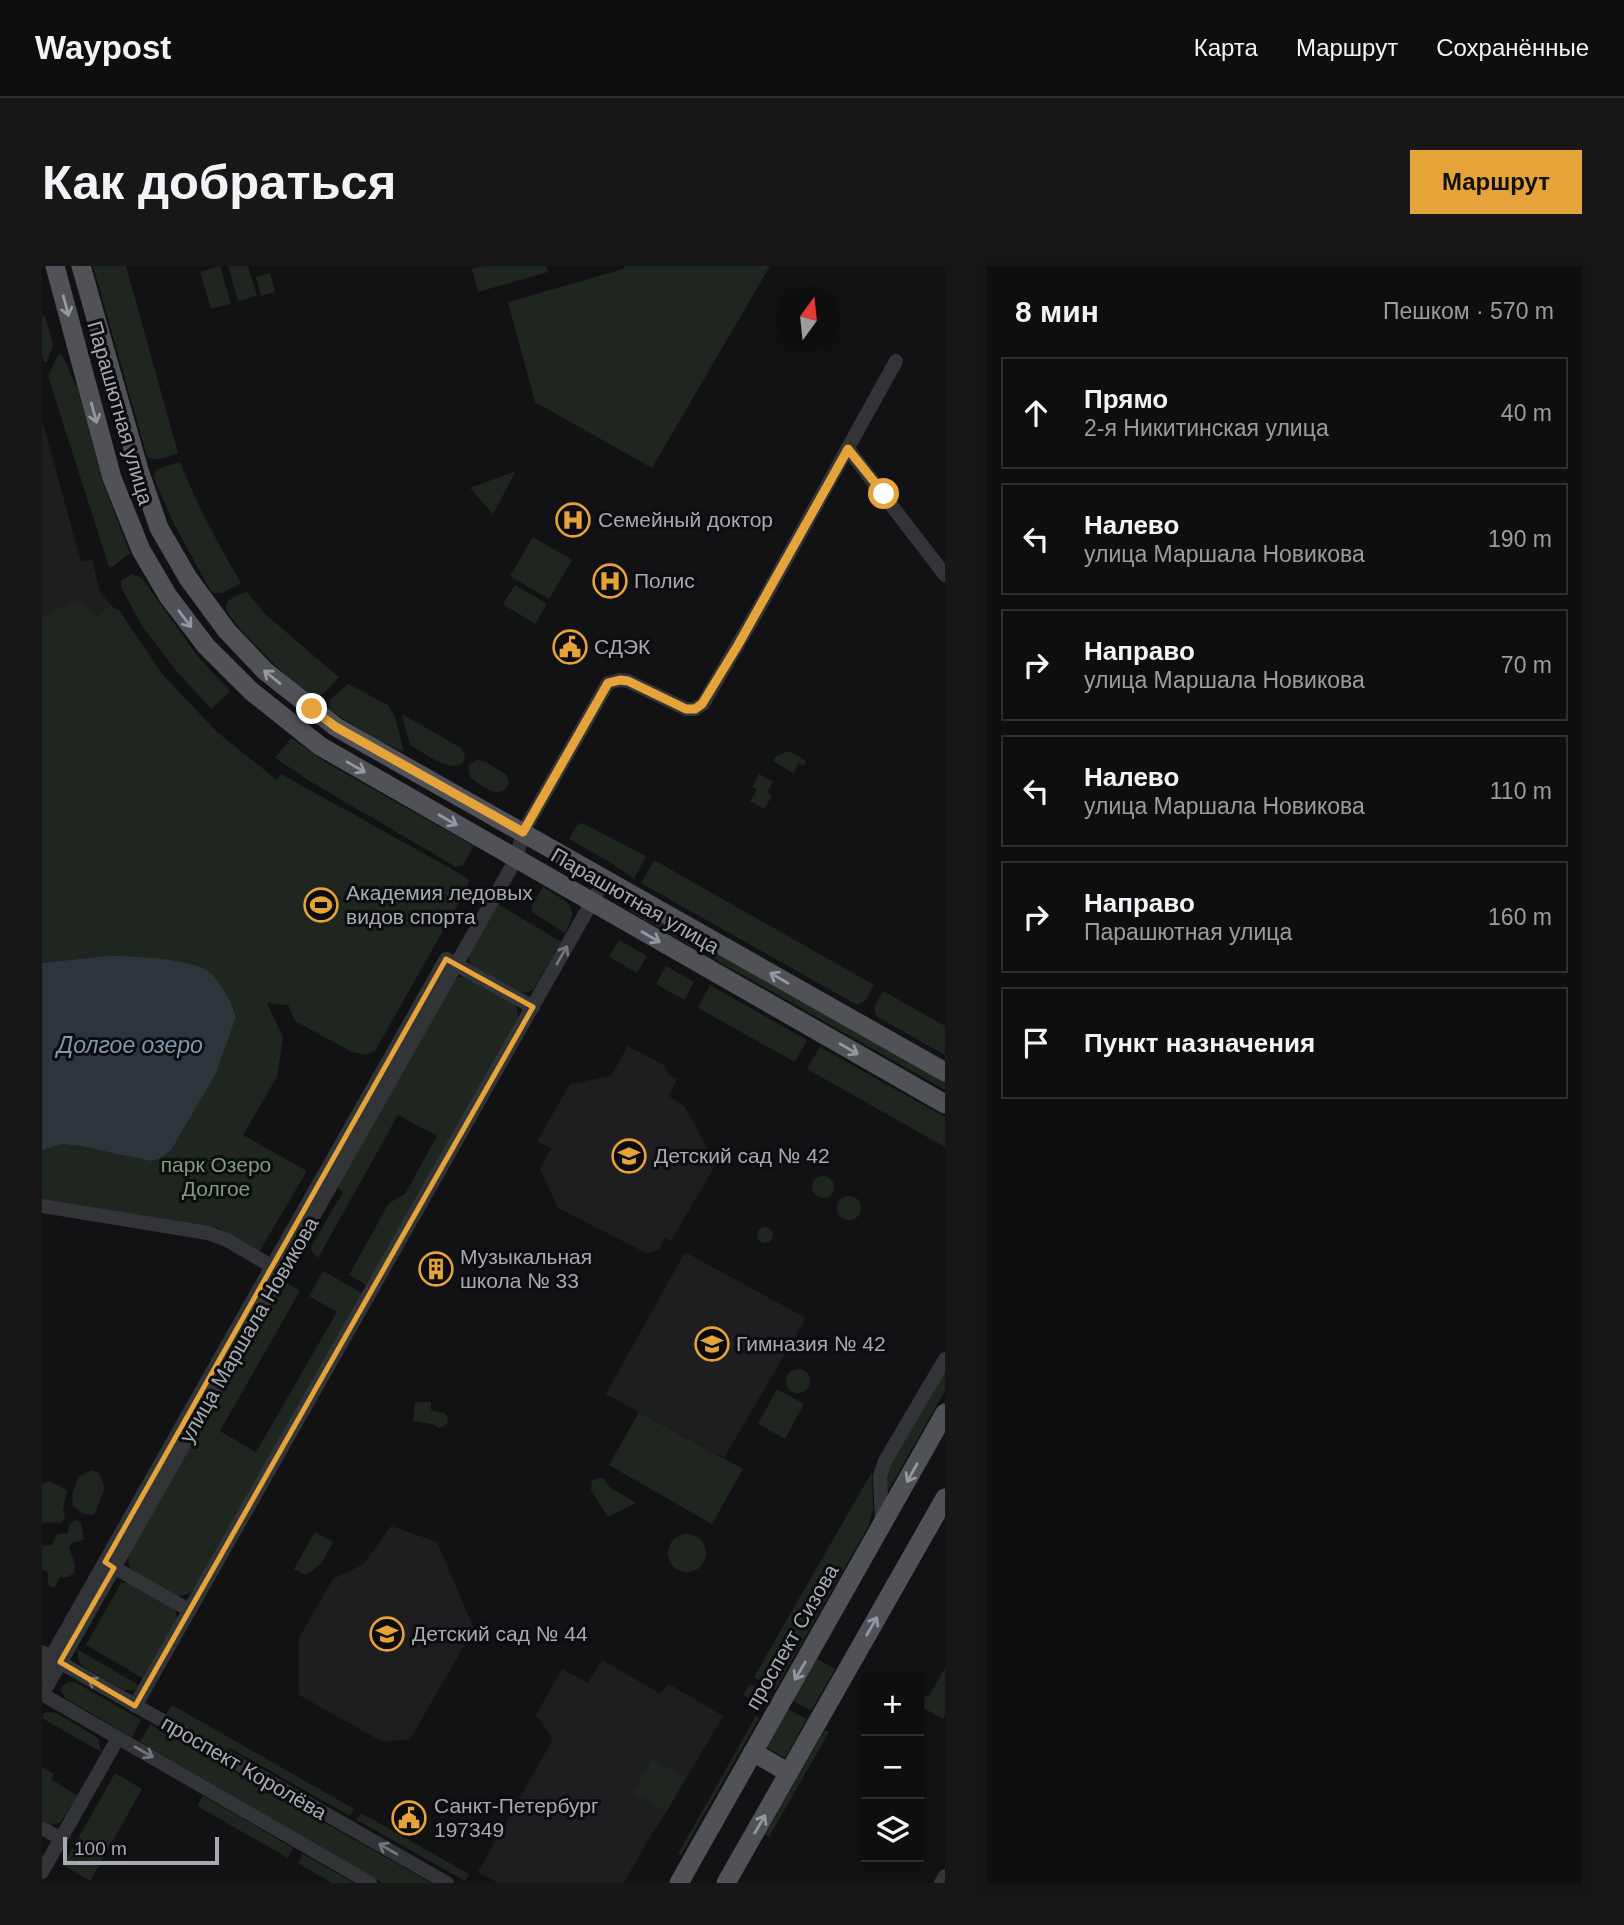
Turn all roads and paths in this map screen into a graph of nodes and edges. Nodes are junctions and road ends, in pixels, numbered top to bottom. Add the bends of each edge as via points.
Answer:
1 (55, 266) edge
2 (81, 266) edge
3 (896, 361) dead end
4 (848, 449) junction
5 (945, 575) edge
6 (523, 832) junction
7 (516, 859) junction
8 (605, 879) junction
9 (592, 903) junction
10 (451, 962) junction
11 (533, 1007) junction
12 (945, 1072) edge
13 (945, 1104) edge
14 (42, 1206) edge
15 (277, 1270) junction
16 (945, 1359) edge
17 (945, 1413) edge
18 (939, 1437) edge
19 (945, 1497) edge
20 (882, 1526) junction
21 (109, 1565) junction
22 (189, 1610) junction
23 (51, 1657) edge
24 (42, 1673) edge
25 (42, 1694) edge
26 (135, 1706) junction
27 (118, 1738) junction
28 (753, 1752) junction
29 (789, 1773) junction
30 (42, 1828) edge
31 (61, 1839) junction
32 (42, 1872) edge
33 (945, 1876) edge
34 (370, 1883) edge
35 (447, 1883) edge
36 (679, 1883) edge
37 (726, 1883) edge
38 (941, 1883) edge

1 -> 7 main road, Парашютная улица via 123,508 168,596 205,646 251,691 320,746
6 -> 2 main road, Парашютная улица via 336,727 265,671 227,631 159,528
3 - 4 street, улица Маршала Новикова
4 - 5 street
4 - 6 street, улица Маршала Новикова via 702,704 686,709 628,681 608,683
6 - 7 street, улица Маршала Новикова
6 - 8 main road, Парашютная улица
7 - 9 main road, Парашютная улица
7 - 10 street, улица Маршала Новикова
8 - 9 street
12 -> 8 main road, Парашютная улица
11 -> 9 street
9 -> 13 main road, Парашютная улица
10 - 11 street
10 - 15 street, улица Маршала Новикова
11 - 22 street
14 - 15 street via 208,1233
15 - 21 street, улица Маршала Новикова
16 - 20 street via 885,1461 880,1476
17 - 18 main road, проспект Сизова
18 -> 20 main road, проспект Сизова
29 -> 19 main road
20 -> 28 main road, проспект Сизова
21 - 22 street
21 - 23 street, улица Маршала Новикова
22 - 26 street
23 - 24 street, улица Маршала Новикова
23 - 25 street, улица Маршала Новикова
26 -> 23 street, проспект Королёва
25 - 27 street, проспект Королёва
35 -> 26 street, проспект Королёва
27 - 31 street
27 -> 34 street, проспект Королёва
28 - 29 main road
28 - 36 main road, проспект Сизова
37 -> 29 main road
30 - 31 street
31 - 32 street
33 - 38 street

